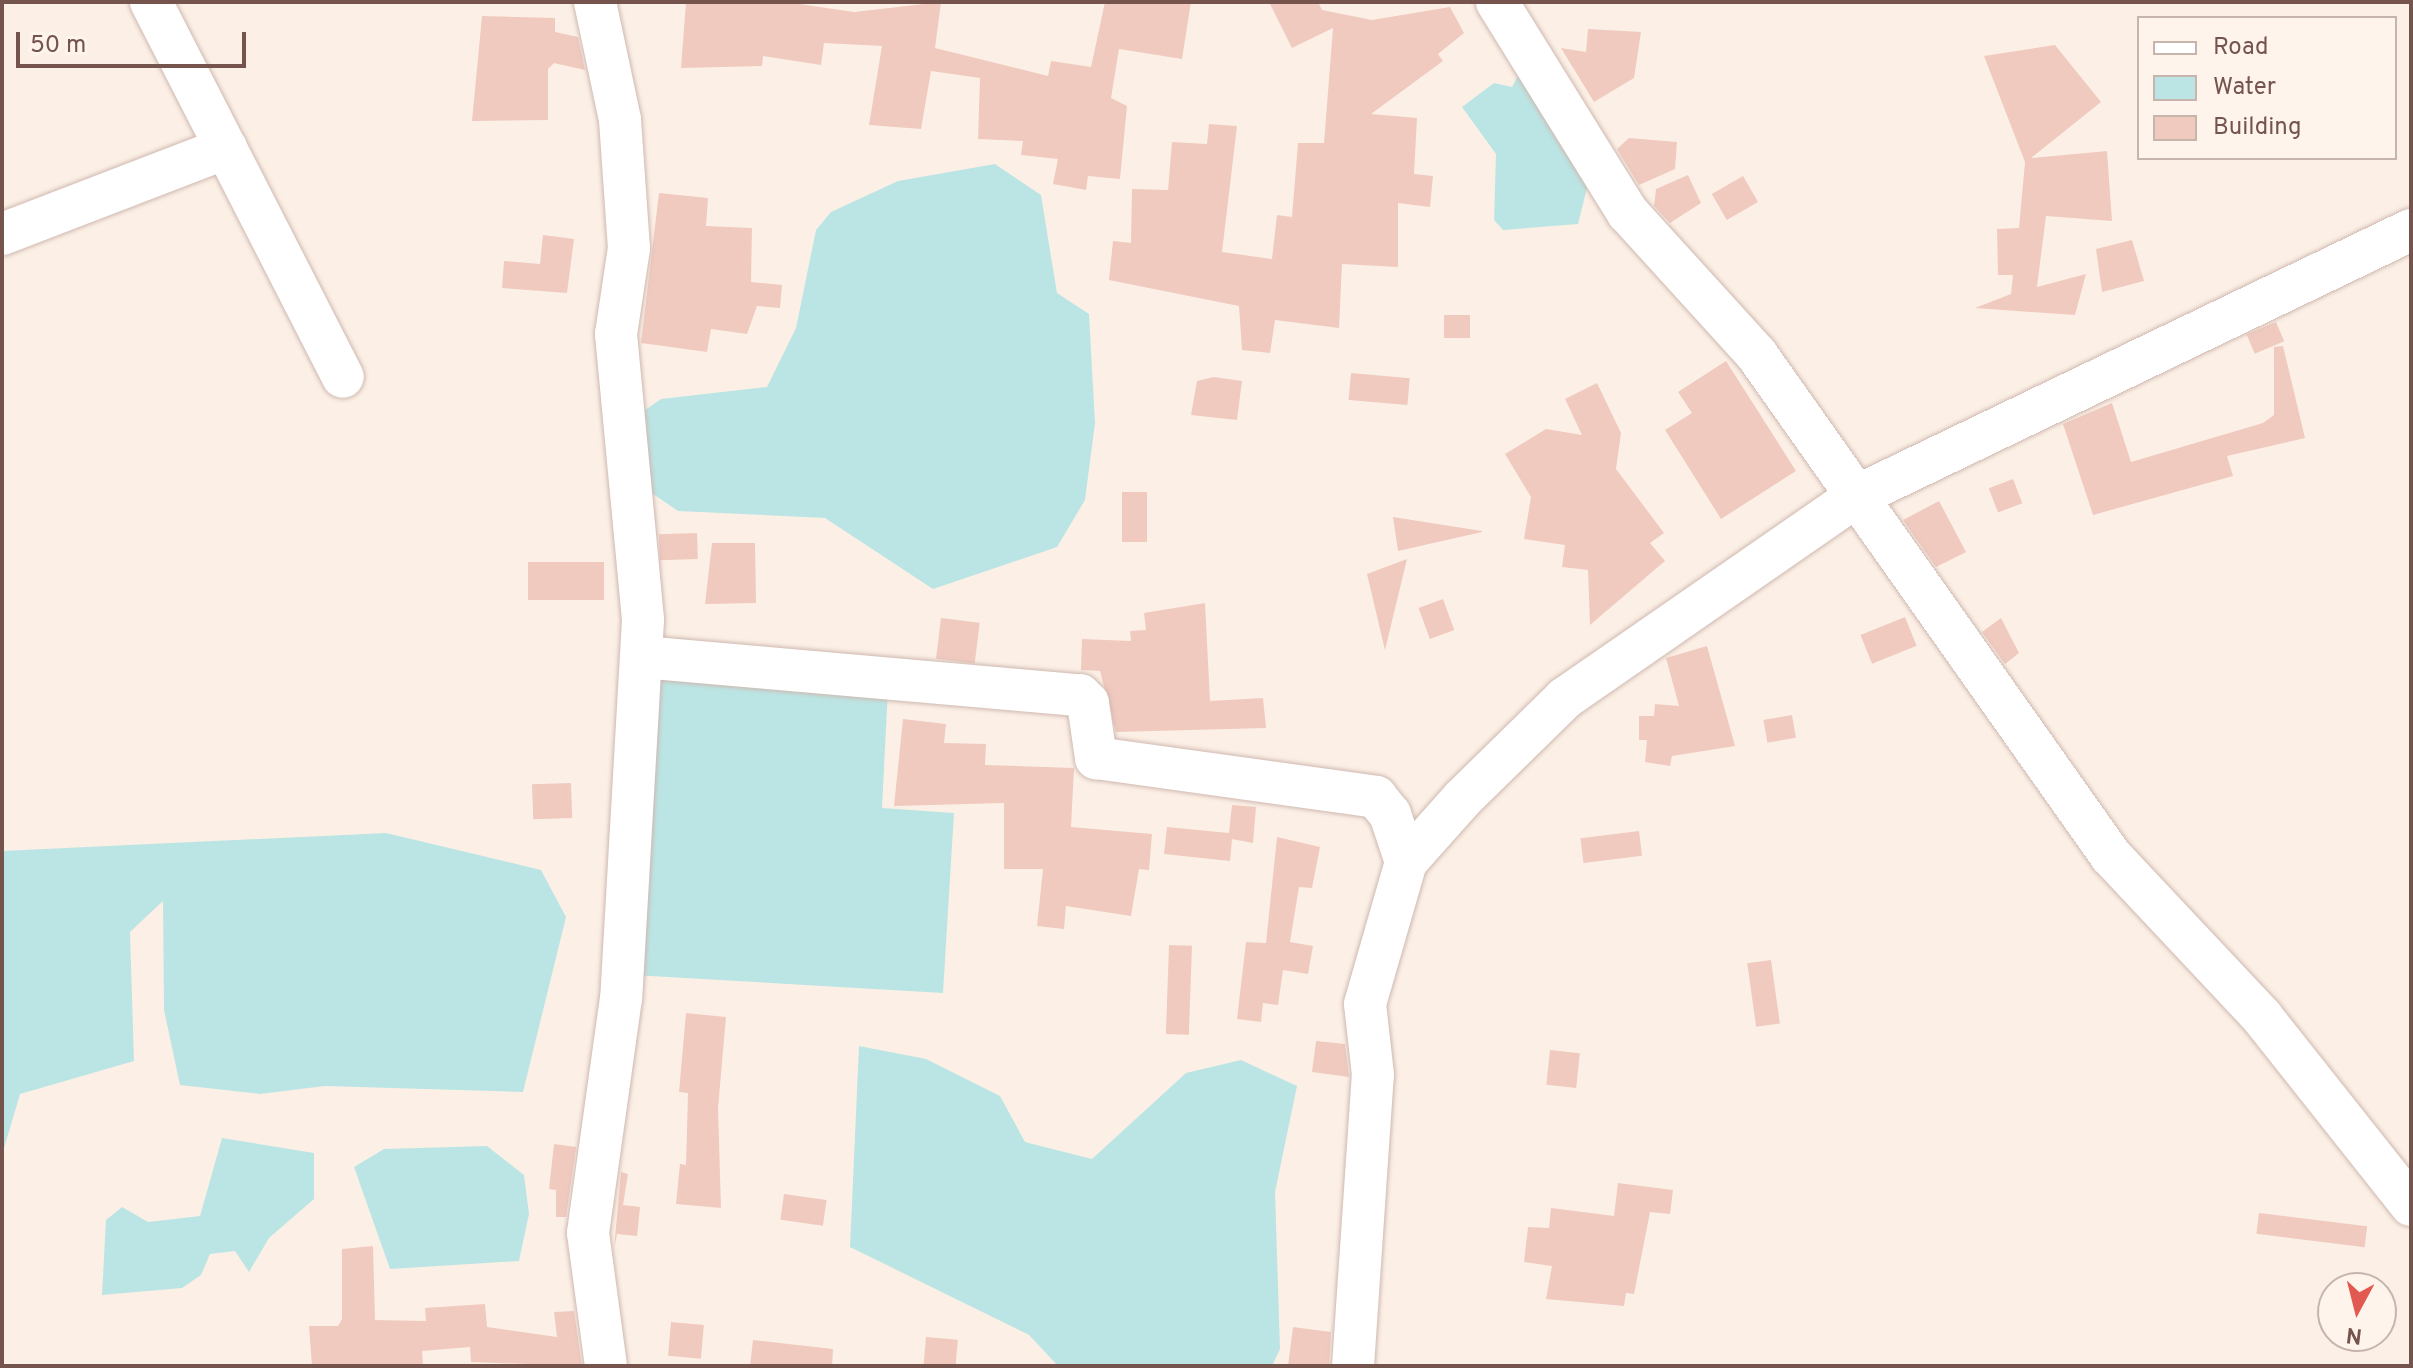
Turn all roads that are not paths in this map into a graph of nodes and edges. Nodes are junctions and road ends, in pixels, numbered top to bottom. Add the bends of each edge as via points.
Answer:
1 (151, 2) edge
2 (595, 2) edge
3 (1497, 2) edge
4 (226, 148) junction
5 (2411, 230) edge
6 (2, 234) edge
7 (343, 377) dead end
8 (1857, 496) junction
9 (642, 657) junction
10 (1406, 862) junction
11 (2411, 1205) edge
12 (606, 1366) edge
13 (1353, 1366) edge

1 - 4 street
2 - 9 street via 621,136 629,248 616,334
3 - 8 street via 1628,213 1757,355
4 - 6 street
4 - 7 street
5 - 8 street
8 - 10 street via 1565,698
8 - 11 street via 1974,673 2111,856 2262,1017
9 - 10 street via 1080,695 1088,703 1096,758 1376,797 1390,814
9 - 12 street via 621,998 588,1233
10 - 13 street via 1363,1019 1373,1041 1373,1075

